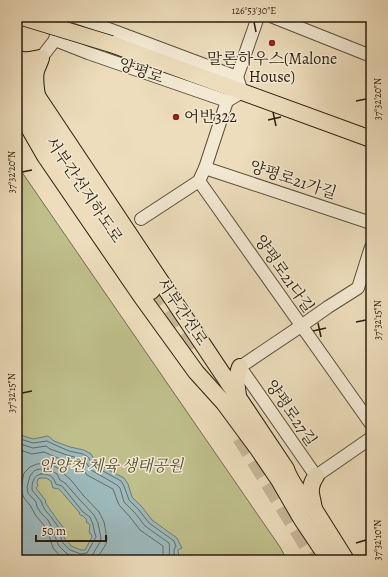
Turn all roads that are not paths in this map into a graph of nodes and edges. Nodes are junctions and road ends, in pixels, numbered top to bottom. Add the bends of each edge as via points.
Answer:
1 (22, 17) edge
2 (59, 17) edge
3 (76, 17) edge
4 (258, 17) edge
5 (273, 17) edge
6 (55, 40) junction
7 (371, 56) edge
8 (17, 58) edge
9 (41, 58) junction
10 (17, 66) edge
11 (240, 85) junction
12 (17, 90) edge
13 (37, 96) junction
14 (227, 101) junction
15 (17, 108) edge
16 (371, 139) edge
17 (205, 168) junction
18 (199, 180) junction
19 (141, 219) dead end
20 (371, 223) edge
21 (371, 247) edge
22 (151, 290) tunnel mouth
23 (301, 326) junction
24 (213, 358) junction
25 (240, 367) junction
26 (238, 398) junction
27 (371, 424) edge
28 (371, 438) edge
29 (286, 469) junction
30 (316, 476) junction
31 (314, 509) junction
32 (329, 560) edge
33 (346, 560) edge

1 - 11 main road, 양평로, bridge
2 - 6 street
3 - 11 street, 양평로
4 - 11 street
5 - 7 street
6 - 9 street
6 - 14 street, 양평로
8 - 9 main road via 27,61
9 - 13 main road via 36,71
10 - 13 main road, 서부간선로
11 - 14 street
11 - 16 main road, 양평로
12 - 22 highway, 서부간선지하도로
13 - 24 main road, 서부간선로
14 - 17 street
15 - 32 main road, 서부간선로 via 45,156 140,296 196,372 224,403 258,449
17 - 18 street
17 - 20 street, 양평로21가길
18 - 19 street
18 - 23 street, 양평로21다길
21 - 23 street via 358,288
23 - 25 street
23 - 27 street, 양평로21다길
24 - 25 main road via 228,368
24 - 26 main road, 서부간선로
25 - 26 main road via 236,380
25 - 30 street, 양평로27길
26 - 29 main road, 서부간선로
28 - 30 street
29 - 30 main road via 308,478
29 - 31 main road, 서부간선로 via 307,503
30 - 31 main road via 310,488
31 - 33 main road, 서부간선로

